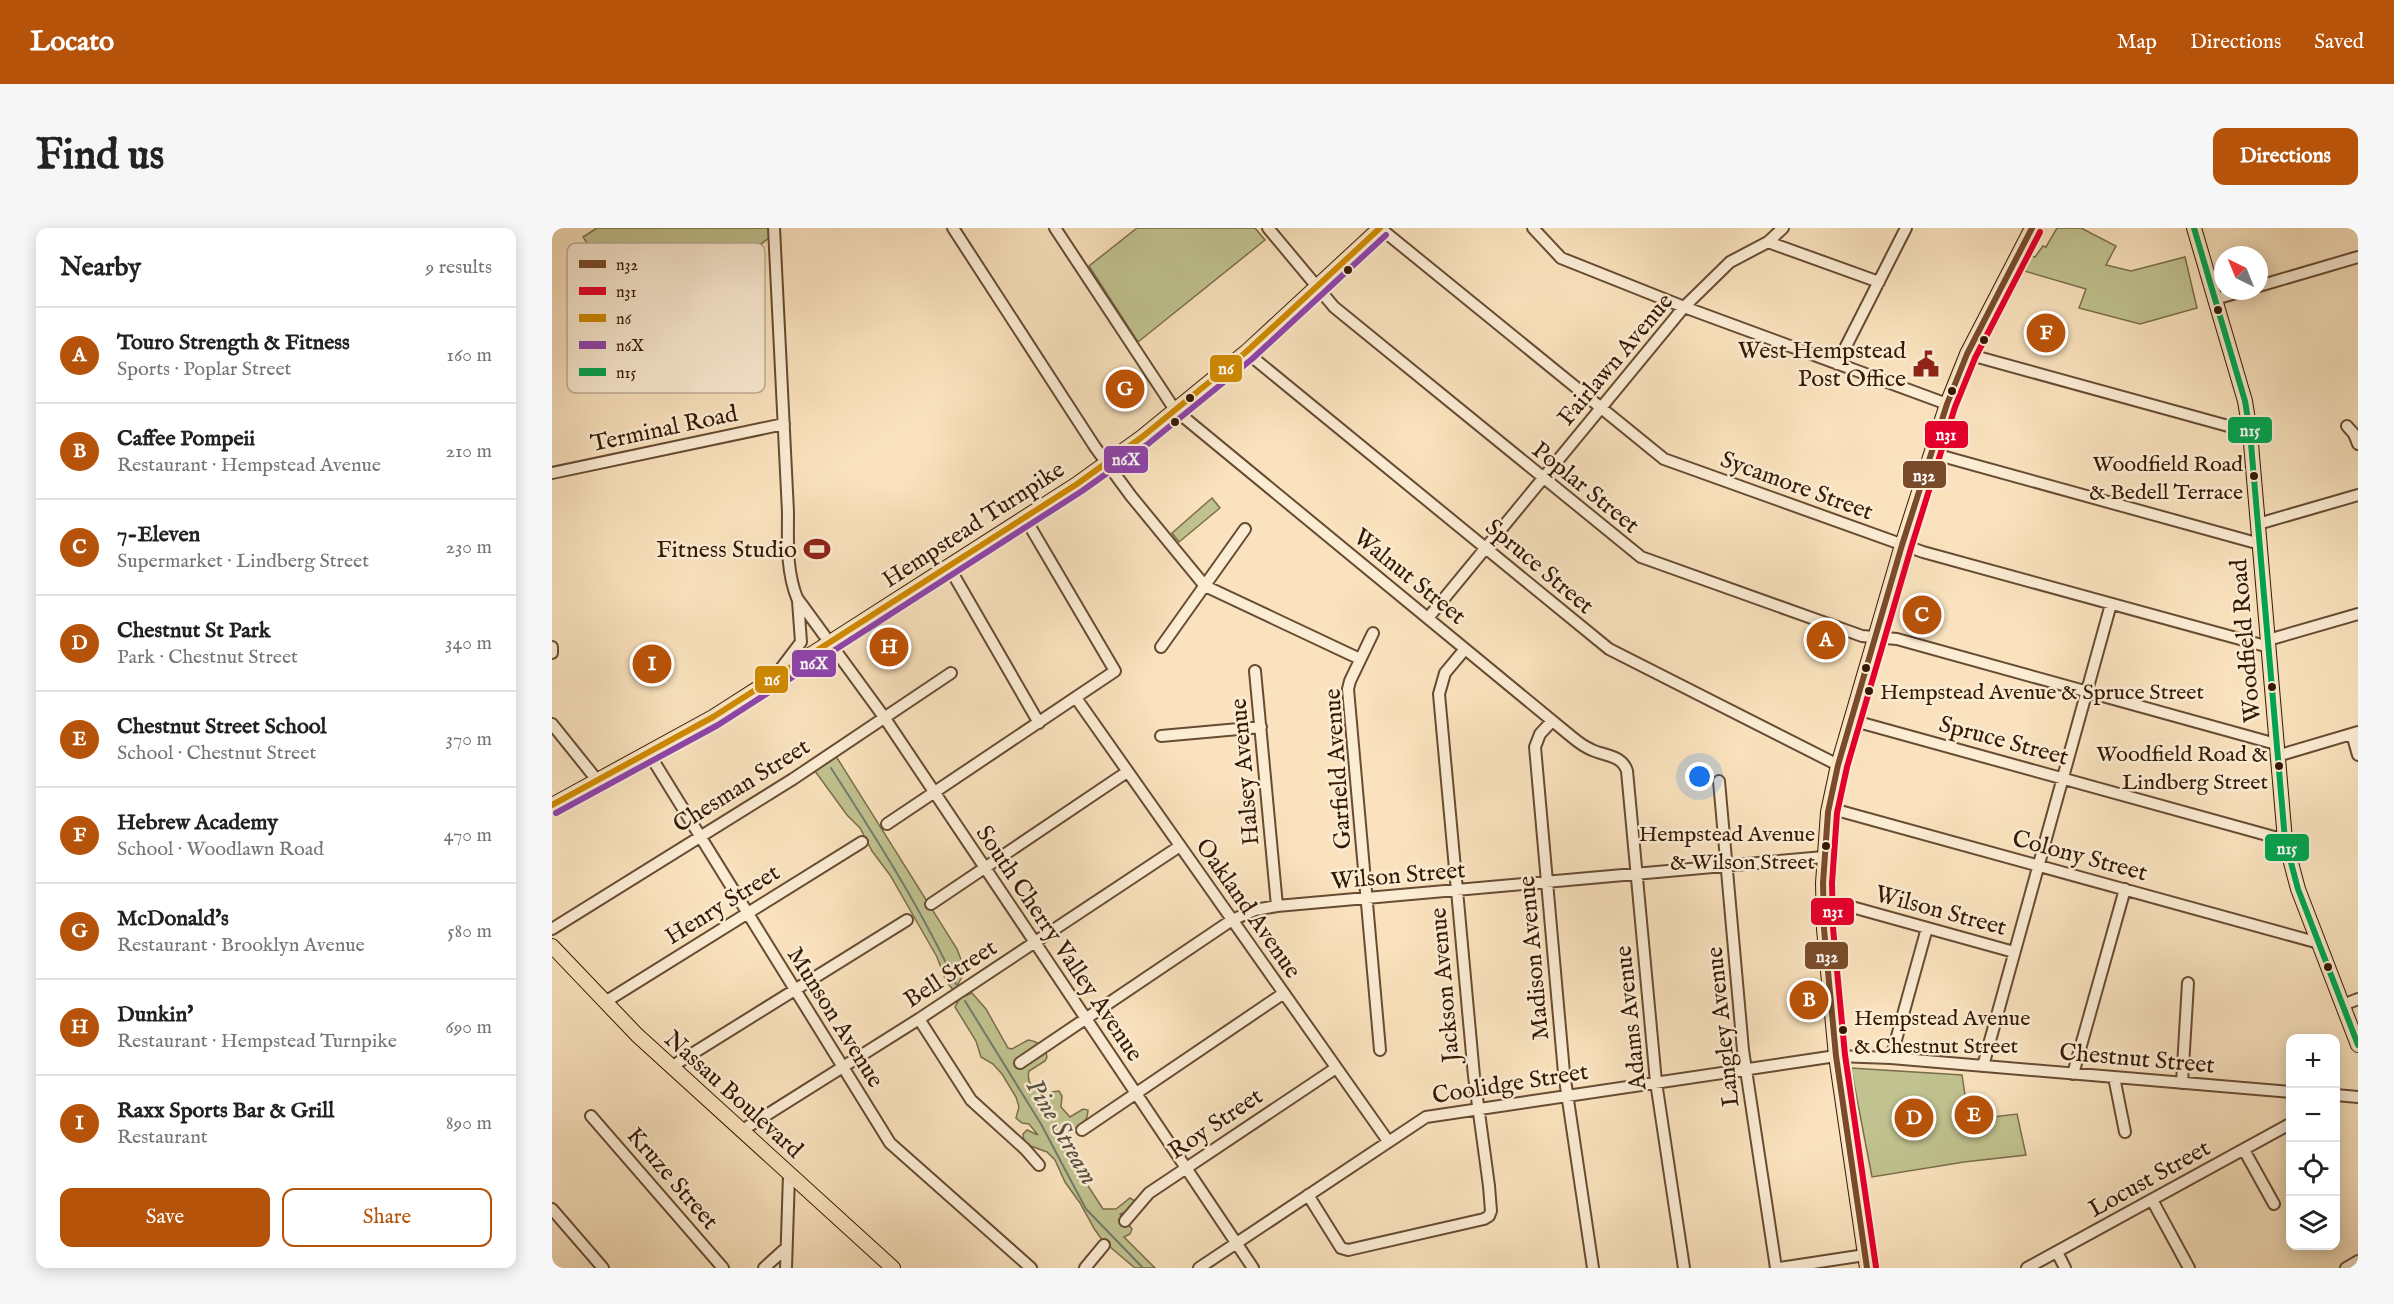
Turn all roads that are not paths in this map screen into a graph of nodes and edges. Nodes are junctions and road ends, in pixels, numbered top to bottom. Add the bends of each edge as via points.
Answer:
1 (774, 228) edge
2 (952, 228) edge
3 (1055, 228) edge
4 (1268, 228) edge
5 (1380, 228) edge
6 (1533, 228) edge
7 (1782, 228) edge
8 (1906, 228) edge
9 (2194, 228) edge
10 (2026, 230) edge
11 (1768, 242) junction
12 (2358, 257) edge
13 (1879, 282) junction
14 (2268, 283) edge
15 (1318, 287) junction
16 (2214, 296) edge
17 (2215, 300) edge
18 (1684, 307) junction
19 (1246, 352) junction
20 (1967, 354) junction
21 (1837, 364) junction
22 (1947, 404) junction
23 (1600, 409) junction
24 (1175, 410) junction
25 (784, 424) junction
26 (2347, 426) dead end
27 (2250, 432) junction
28 (2358, 444) edge
29 (1931, 453) junction
30 (1107, 462) junction
31 (552, 473) edge
32 (1543, 479) junction
33 (2358, 495) edge
34 (1025, 518) junction
35 (2258, 524) junction
36 (1245, 529) dead end
37 (2260, 544) junction
38 (1902, 545) junction
39 (1485, 549) junction
40 (949, 567) junction
41 (1205, 586) junction
42 (797, 598) junction
43 (2111, 604) junction
44 (2358, 614) edge
45 (1428, 618) junction
46 (1373, 633) dead end
47 (1876, 638) junction
48 (831, 642) junction
49 (2268, 644) junction
50 (552, 647) edge
51 (1161, 647) dead end
52 (1465, 649) junction
53 (552, 653) edge
54 (1360, 659) junction
55 (1255, 671) dead end
56 (951, 673) dead end
57 (776, 675) junction
58 (2087, 691) junction
59 (1076, 698) junction
60 (884, 717) junction
61 (1851, 720) junction
62 (1552, 721) junction
63 (1039, 723) junction
64 (552, 724) edge
65 (1261, 727) junction
66 (2355, 733) edge
67 (1161, 736) dead end
68 (2277, 750) junction
69 (648, 752) junction
70 (2358, 755) edge
71 (1625, 763) joint
72 (1838, 765) junction
73 (1127, 772) junction
74 (2063, 778) junction
75 (597, 780) junction
76 (1719, 781) dead end
77 (934, 793) junction
78 (552, 805) edge
79 (1829, 808) junction
80 (887, 824) dead end
81 (699, 837) junction
82 (2285, 840) junction
83 (862, 842) dead end
84 (1180, 846) junction
85 (1824, 857) junction
86 (2038, 865) junction
87 (1727, 866) junction
88 (985, 868) junction
89 (1637, 874) junction
90 (1547, 882) junction
91 (1457, 890) junction
92 (2125, 890) junction
93 (1367, 898) junction
94 (1823, 899) junction
95 (931, 904) dead end
96 (1277, 906) junction
97 (747, 913) junction
98 (907, 920) dead end
99 (1232, 920) junction
100 (1927, 928) junction
101 (552, 929) edge
102 (1035, 943) junction
103 (2319, 943) junction
104 (552, 946) edge
105 (2014, 952) junction
106 (2188, 983) dead end
107 (795, 990) junction
108 (1284, 993) junction
109 (2358, 999) edge
110 (605, 1002) junction
111 (2343, 1005) junction
112 (1086, 1018) junction
113 (919, 1019) junction
114 (2358, 1045) edge
115 (1380, 1050) dead end
116 (1836, 1056) junction
117 (1891, 1058) junction
118 (1020, 1064) dead end
119 (1983, 1066) junction
120 (671, 1067) junction
121 (843, 1067) junction
122 (1336, 1068) junction
123 (1746, 1069) junction
124 (2073, 1074) junction
125 (2114, 1077) junction
126 (1656, 1082) junction
127 (2182, 1083) junction
128 (2286, 1092) edge
129 (1136, 1093) junction
130 (1568, 1095) junction
131 (2340, 1097) edge
132 (2358, 1097) edge
133 (1478, 1108) junction
134 (591, 1116) dead end
135 (2286, 1126) edge
136 (1082, 1130) dead end
137 (741, 1131) junction
138 (2125, 1132) dead end
139 (1388, 1141) junction
140 (2244, 1150) junction
141 (1039, 1165) dead end
142 (1186, 1168) junction
143 (789, 1175) junction
144 (1308, 1195) junction
145 (2152, 1200) junction
146 (2274, 1204) dead end
147 (552, 1209) edge
148 (1125, 1221) dead end
149 (1236, 1243) junction
150 (1104, 1245) dead end
151 (786, 1248) junction
152 (2057, 1252) junction
153 (2358, 1261) edge
154 (1866, 1262) edge
155 (603, 1268) edge
156 (723, 1268) edge
157 (764, 1268) edge
158 (786, 1268) edge
159 (893, 1268) edge
160 (1031, 1268) edge
161 (1085, 1268) edge
162 (1199, 1268) edge
163 (1253, 1268) edge
164 (1593, 1268) edge
165 (1684, 1268) edge
166 (1778, 1268) edge
167 (2027, 1268) edge
168 (2065, 1268) edge
169 (2189, 1268) edge
170 (2346, 1268) edge

1 - 25 street
2 - 30 street
3 - 24 street, Walnut Street
4 - 15 street, Poplar Street
5 - 15 main road, Hempstead Turnpike
5 - 23 street, Sycamore Street
6 - 18 street via 1561,258
7 - 11 street, Fairlawn Avenue
8 - 13 street
9 - 16 main road, Woodfield Road
10 - 20 main road
11 - 13 street
11 - 18 street, Fairlawn Avenue via 1730,262
12 - 14 street
13 - 21 street
15 - 19 main road, Hempstead Turnpike
15 - 32 street, Poplar Street via 1334,307
17 - 27 main road, Woodfield Road
18 - 21 street
18 - 23 street, Fairlawn Avenue
19 - 24 main road, Hempstead Turnpike
19 - 39 street, Spruce Street
20 - 22 main road
20 - 27 street
21 - 22 street
22 - 29 main road
23 - 32 street, Fairlawn Avenue
23 - 38 street, Sycamore Street via 1664,459
24 - 30 main road, Hempstead Turnpike
24 - 45 street, Walnut Street
25 - 31 street, Terminal Road
25 - 42 street via 789,566
26 - 28 street
27 - 35 main road, Woodfield Road
29 - 37 street
29 - 38 main road
30 - 34 main road, Hempstead Turnpike
30 - 41 street
32 - 39 street, Fairlawn Avenue
32 - 47 street, Poplar Street via 1641,558
33 - 35 street
34 - 40 main road, Hempstead Turnpike
34 - 59 street via 1115,671
35 - 37 main road, Woodfield Road
36 - 41 street
37 - 49 main road, Woodfield Road
38 - 43 street, Sycamore Street
38 - 47 main road
39 - 45 street, Fairlawn Avenue
39 - 72 street, Spruce Street via 1609,649
40 - 48 main road, Hempstead Turnpike
40 - 63 street
41 - 51 street
41 - 54 street
42 - 48 street, South Cherry Valley Avenue
42 - 57 street via 801,642
43 - 49 street, Sycamore Street
43 - 58 street
44 - 49 street
45 - 52 street, Walnut Street
46 - 54 street, Garfield Avenue
47 - 58 street, Poplar Street via 1897,639
47 - 61 main road
48 - 57 main road, Hempstead Turnpike
48 - 60 street, South Cherry Valley Avenue
49 - 68 main road, Woodfield Road
50 - 53 street
52 - 62 street, Walnut Street
52 - 91 street, Jackson Avenue via 1445,673 1439,694
54 - 93 street, Garfield Avenue via 1348,689
55 - 65 street, Halsey Avenue
56 - 60 street, Chesman Street
57 - 69 main road, Hempstead Turnpike via 713,717
58 - 68 street, Poplar Street
58 - 74 street
59 - 63 street
59 - 73 street, Oakland Avenue
60 - 77 street, South Cherry Valley Avenue
60 - 81 street, Chesman Street
61 - 72 main road
61 - 74 street, Spruce Street
62 - 71 street, Walnut Street via 1586,748
62 - 90 street, Madison Avenue via 1535,747
63 - 77 street
64 - 75 street
65 - 67 street
65 - 96 street, Halsey Avenue
66 - 68 street
66 - 70 street
68 - 82 main road, Woodfield Road
69 - 75 main road, Hempstead Turnpike
69 - 81 street, Munson Avenue
71 - 89 street, Adams Avenue
72 - 79 main road
73 - 84 street, Oakland Avenue
73 - 88 street
74 - 82 street, Spruce Street
74 - 86 street
75 - 78 main road, Hempstead Turnpike
76 - 87 street, Langley Avenue
77 - 80 street
77 - 88 street, South Cherry Valley Avenue
79 - 85 main road
79 - 86 street, Colony Street
81 - 97 street, Munson Avenue
81 - 101 street, Chesman Street
82 - 103 main road, Woodfield Road via 2298,889
83 - 97 street, Henry Street
84 - 99 street, Oakland Avenue
84 - 102 street, Bell Street
85 - 87 street, Wilson Street
85 - 94 main road
86 - 92 street, Colony Street
86 - 105 street
87 - 89 street, Wilson Street
87 - 123 street, Langley Avenue
88 - 95 street
88 - 102 street, South Cherry Valley Avenue
89 - 90 street, Wilson Street
89 - 126 street, Adams Avenue
90 - 91 street, Wilson Street
90 - 130 street, Madison Avenue
91 - 93 street, Wilson Street
91 - 133 street, Jackson Avenue
92 - 103 street, Colony Street
92 - 124 street
93 - 96 street, Wilson Street
93 - 115 street, Garfield Avenue
94 - 100 street, Wilson Street
94 - 116 main road
96 - 99 street, Wilson Street
97 - 107 street, Munson Avenue
97 - 110 street, Henry Street
98 - 107 street
99 - 108 street, Oakland Avenue
99 - 112 street, Wilson Street
100 - 105 street, Wilson Street
100 - 117 street
102 - 112 street, South Cherry Valley Avenue
102 - 113 street, Bell Street
103 - 111 main road, Woodfield Road
104 - 110 main road, Nassau Boulevard
105 - 119 street
106 - 127 street
107 - 120 street
107 - 121 street, Munson Avenue
108 - 122 street, Oakland Avenue
108 - 129 street
109 - 111 street
110 - 120 main road, Nassau Boulevard
111 - 114 main road, Woodfield Road
112 - 118 street, Wilson Street
112 - 129 street, South Cherry Valley Avenue
113 - 121 street, Bell Street
113 - 141 street via 970,1100
116 - 117 street, Chestnut Street
116 - 123 street, Coolidge Street
116 - 154 main road
117 - 119 street, Chestnut Street
119 - 124 street, Chestnut Street
120 - 137 main road, Nassau Boulevard
121 - 137 street, Bell Street
121 - 160 street, Munson Avenue via 895,1149
122 - 139 street, Oakland Avenue
122 - 142 street, Roy Street
123 - 126 street, Coolidge Street
123 - 166 street, Langley Avenue
124 - 125 street, Chestnut Street
125 - 127 street, Chestnut Street
125 - 138 street
126 - 130 street, Coolidge Street
126 - 165 street, Adams Avenue
127 - 128 street, Chestnut Street
129 - 136 street
129 - 142 street, South Cherry Valley Avenue
130 - 133 street, Coolidge Street
130 - 164 street, Madison Avenue
131 - 132 street
133 - 139 street, Coolidge Street via 1426,1117
133 - 144 street, Jackson Avenue via 1489,1186 1489,1216 1348,1250 1341,1248
134 - 156 street, Kruze Street
135 - 140 street, Locust Street
137 - 143 main road, Nassau Boulevard
139 - 144 street, Coolidge Street
140 - 145 street, Locust Street
140 - 146 street
142 - 148 street, Roy Street via 1149,1193
142 - 149 street, South Cherry Valley Avenue
143 - 151 street
143 - 159 main road, Nassau Boulevard
144 - 149 street, Coolidge Street
145 - 152 street, Locust Street
145 - 169 street
147 - 155 street
149 - 162 street, Coolidge Street
149 - 163 street, South Cherry Valley Avenue
150 - 161 street
151 - 157 street
151 - 158 street
152 - 167 street, Locust Street
152 - 168 street
153 - 170 street
154 - 166 street

